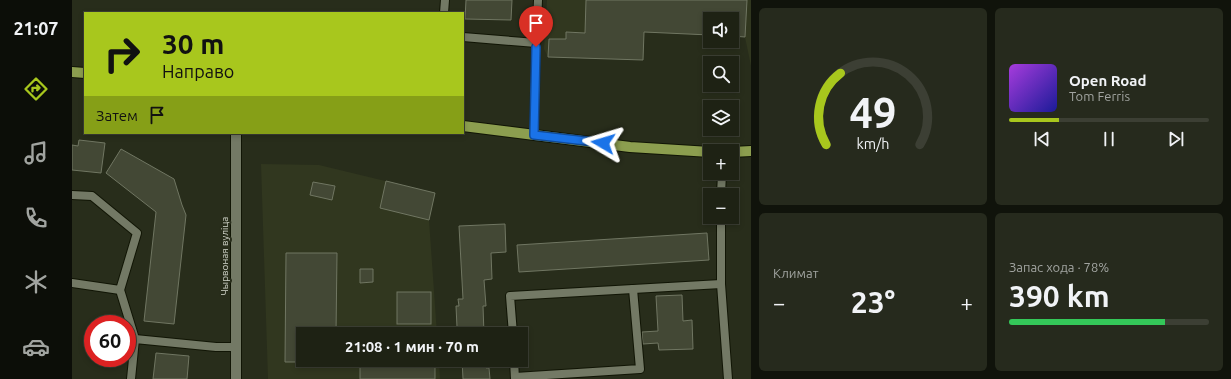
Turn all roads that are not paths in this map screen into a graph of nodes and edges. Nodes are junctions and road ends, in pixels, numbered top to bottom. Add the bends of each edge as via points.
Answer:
1 (445, 0) edge
2 (538, 0) edge
3 (444, 12) edge
4 (464, 37) edge
5 (536, 43) junction
6 (72, 72) edge
7 (84, 73) edge
8 (464, 126) edge
9 (236, 134) edge
10 (534, 135) junction
11 (751, 151) edge
12 (703, 152) edge
13 (739, 152) edge
14 (72, 195) edge
15 (721, 224) edge
16 (72, 283) edge
17 (721, 284) junction
18 (633, 289) junction
19 (120, 290) junction
20 (128, 315) edge
21 (512, 327) edge
22 (136, 339) edge
23 (235, 347) junction
24 (132, 367) edge
25 (514, 367) edge
26 (515, 378) edge
27 (131, 379) edge
28 (236, 379) edge
29 (728, 379) edge

1 - 3 lane
2 - 5 lane
4 - 5 lane
5 - 10 lane
6 - 7 main road
8 - 10 main road
9 - 23 street, Чырвоная вуліца
10 - 12 main road via 630,147
11 - 13 main road
14 - 19 lane via 92,196 137,233
15 - 17 lane
16 - 19 lane
17 - 18 lane
17 - 29 lane
18 - 21 lane via 510,296
18 - 26 lane via 640,369
19 - 20 lane
22 - 23 lane
23 - 28 street, Чырвоная вуліца
24 - 27 lane
25 - 26 lane

